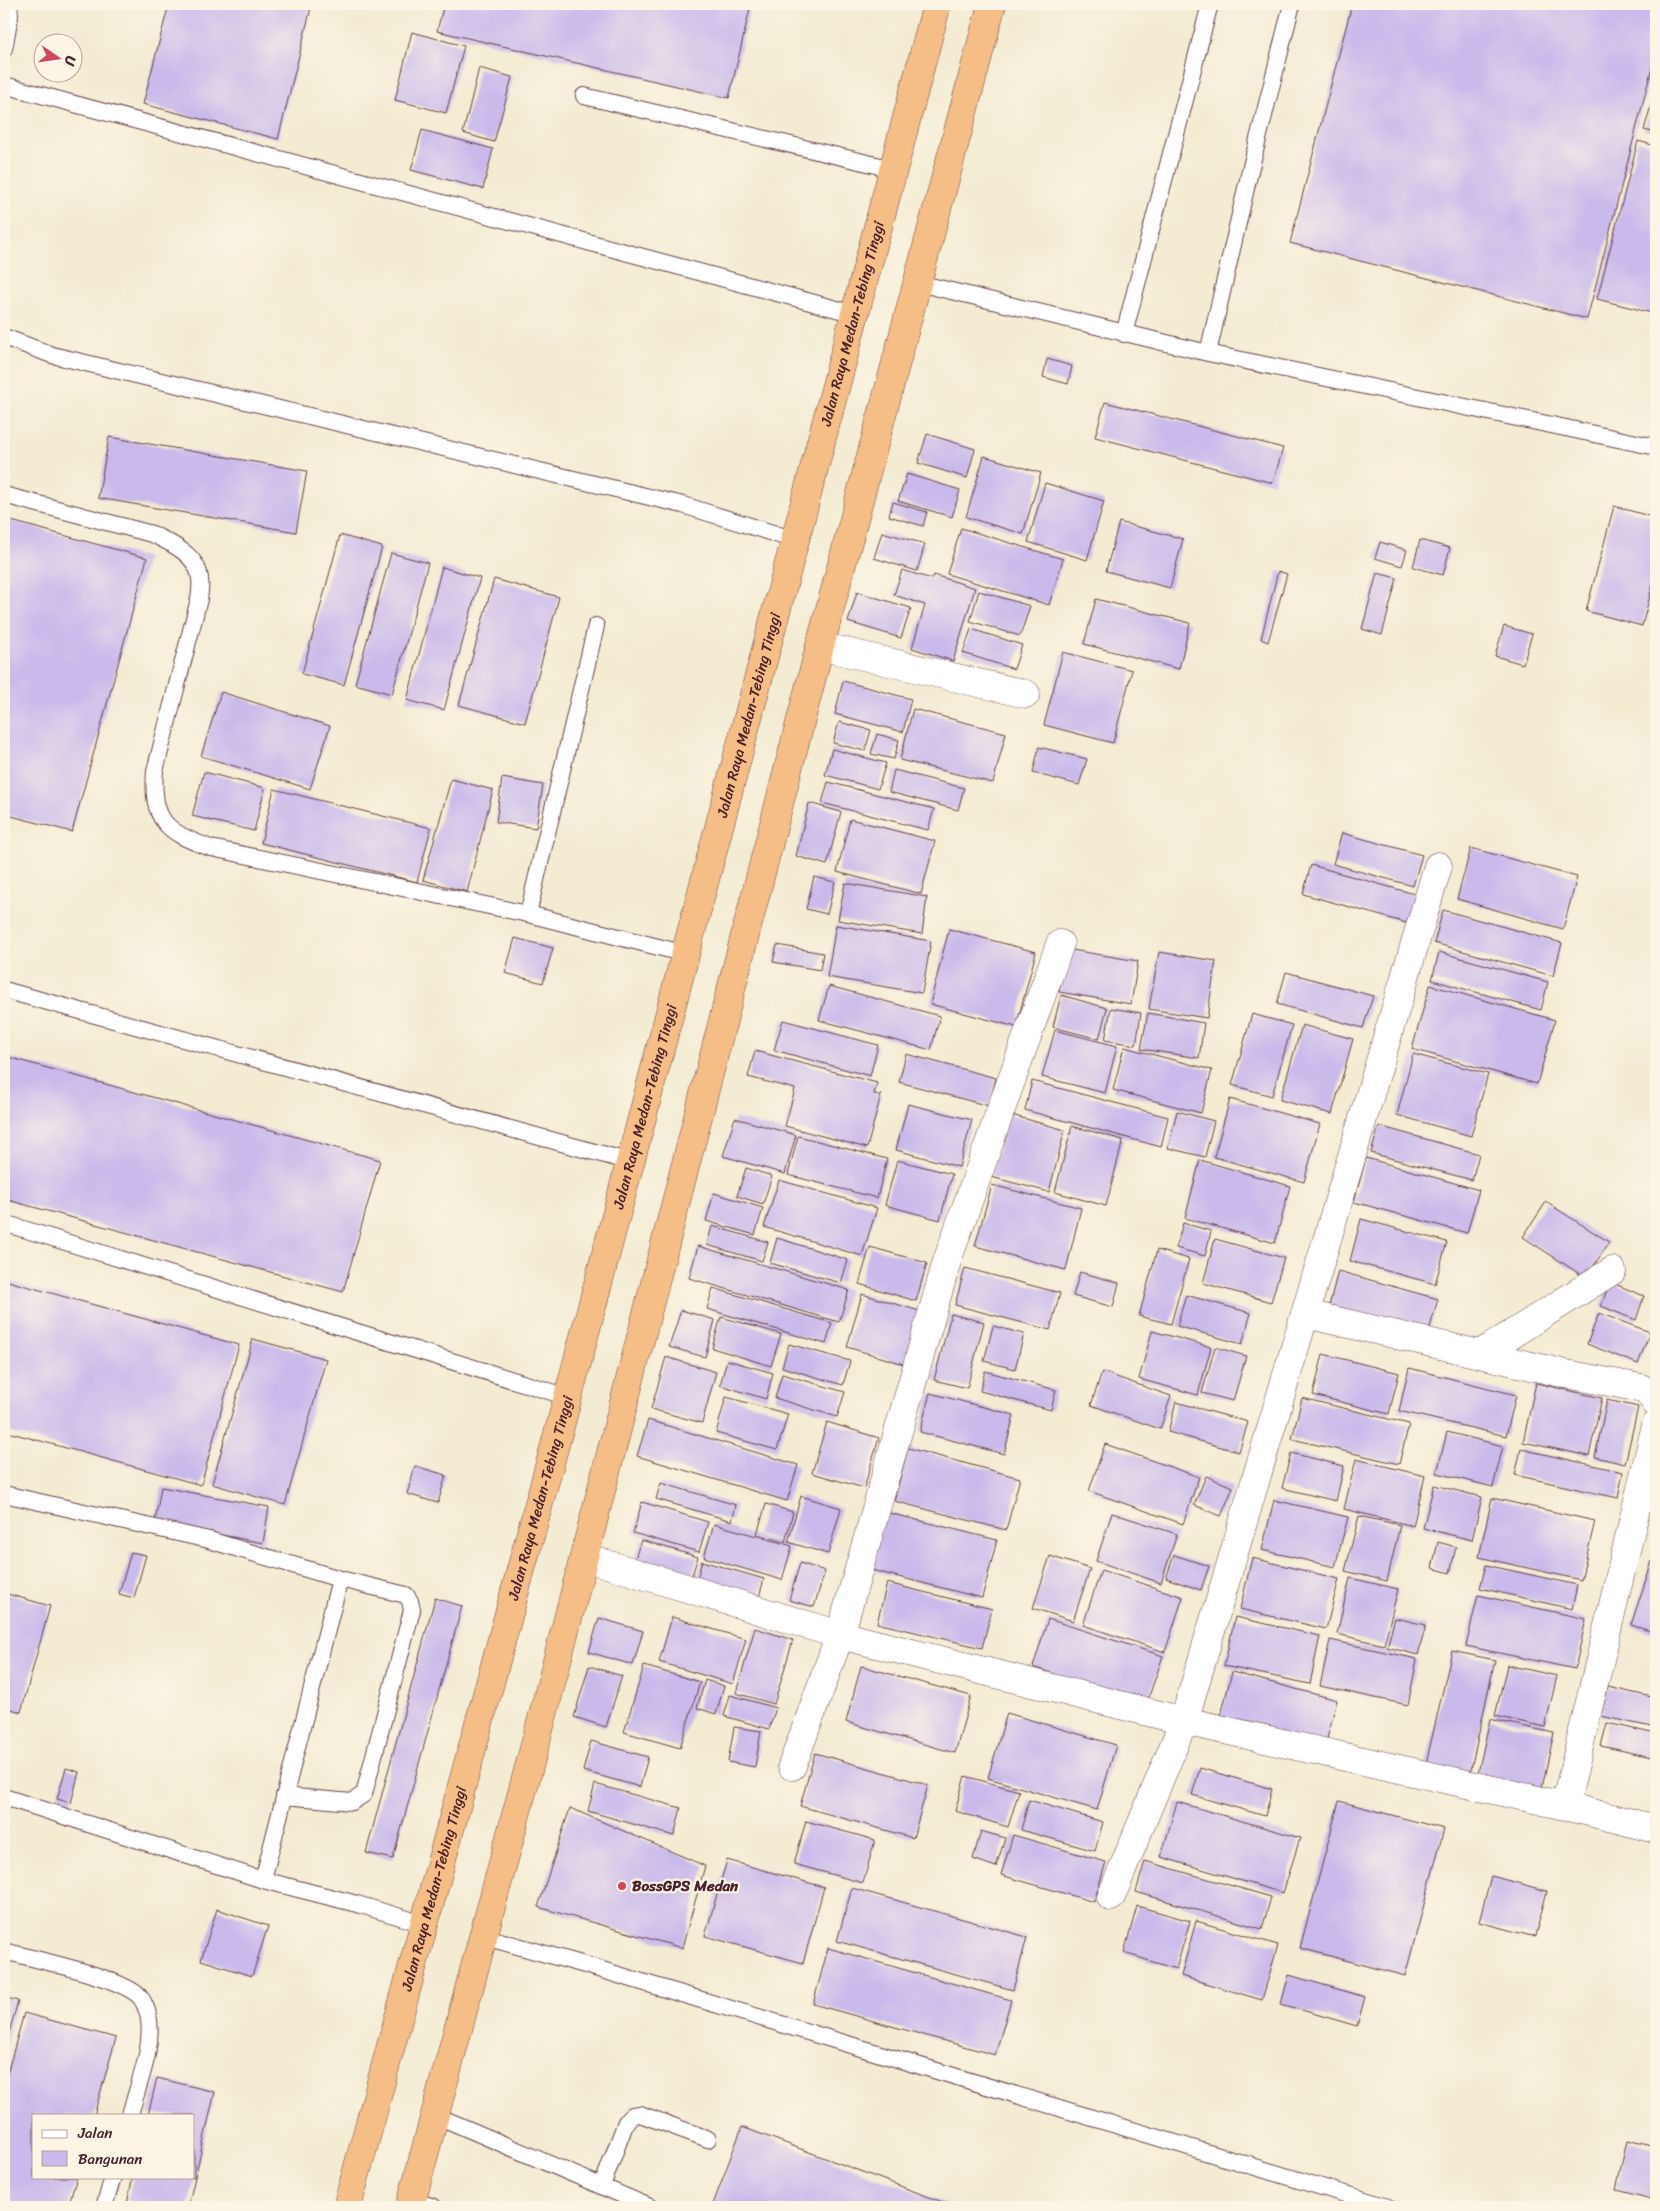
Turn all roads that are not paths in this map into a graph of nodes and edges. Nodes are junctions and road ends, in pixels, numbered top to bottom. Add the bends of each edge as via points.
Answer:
1 (9, 4) edge
2 (937, 4) edge
3 (992, 4) edge
4 (1210, 4) edge
5 (1292, 4) edge
6 (4, 48) edge
7 (4, 85) edge
8 (584, 96) dead end
9 (893, 169) junction
10 (918, 283) junction
11 (855, 314) junction
12 (1124, 334) junction
13 (4, 337) edge
14 (1208, 353) junction
15 (1656, 447) edge
16 (4, 495) edge
17 (795, 540) junction
18 (596, 626) dead end
19 (820, 646) junction
20 (1026, 694) dead end
21 (1438, 866) dead end
22 (528, 914) junction
23 (1060, 944) dead end
24 (686, 954) junction
25 (4, 990) edge
26 (631, 1162) junction
27 (4, 1223) edge
28 (1612, 1271) dead end
29 (1306, 1314) junction
30 (1480, 1354) junction
31 (568, 1396) junction
32 (1656, 1403) edge
33 (1656, 1425) edge
34 (4, 1494) edge
35 (584, 1557) junction
36 (340, 1579) junction
37 (840, 1635) junction
38 (1184, 1721) junction
39 (792, 1766) dead end
40 (284, 1796) junction
41 (4, 1797) edge
42 (1565, 1806) junction
43 (1656, 1829) edge
44 (263, 1880) junction
45 (1111, 1897) dead end
46 (424, 1924) junction
47 (482, 1936) junction
48 (4, 1951) edge
49 (130, 2114) edge
50 (435, 2115) junction
51 (708, 2138) dead end
52 (113, 2178) edge
53 (602, 2186) junction
54 (419, 2205) edge
55 (104, 2207) edge
56 (348, 2207) edge
57 (650, 2207) edge
58 (1388, 2207) edge

1 - 6 lane
2 - 9 highway, Jalan Raya Medan-Tebing Tinggi
3 - 10 highway
4 - 12 lane
5 - 14 lane
7 - 11 lane
8 - 9 lane
9 - 11 highway, Jalan Raya Medan-Tebing Tinggi
10 - 12 lane
10 - 19 highway
11 - 17 highway, Jalan Raya Medan-Tebing Tinggi
12 - 14 lane
13 - 17 lane via 52,355 682,505
14 - 15 lane
16 - 22 lane via 152,534 175,545 192,560 200,578 199,599 155,771 153,794 157,812 172,830 189,841 211,848
17 - 24 highway, Jalan Raya Medan-Tebing Tinggi
18 - 22 lane
19 - 20 street
19 - 35 highway
21 - 29 street
22 - 24 lane
23 - 37 street via 947,1261
24 - 26 highway, Jalan Raya Medan-Tebing Tinggi
25 - 26 lane
26 - 31 highway, Jalan Raya Medan-Tebing Tinggi
27 - 31 lane
28 - 30 street
29 - 30 street
29 - 38 street
30 - 32 street via 1641,1388
31 - 46 highway, Jalan Raya Medan-Tebing Tinggi
33 - 42 street
34 - 36 lane via 209,1540
35 - 37 street
35 - 47 highway
36 - 40 lane
36 - 40 lane via 406,1595 412,1610 364,1794 352,1802
37 - 38 street
37 - 39 street
38 - 42 street
38 - 45 street
40 - 44 lane
41 - 44 lane
42 - 43 street
44 - 46 lane
46 - 56 highway, Jalan Raya Medan-Tebing Tinggi
47 - 50 highway
47 - 58 lane
48 - 49 lane via 105,1978 141,1997 148,2014 147,2052
50 - 53 lane
50 - 54 highway
51 - 53 lane via 640,2114 632,2115 626,2122
52 - 55 lane
53 - 57 lane

